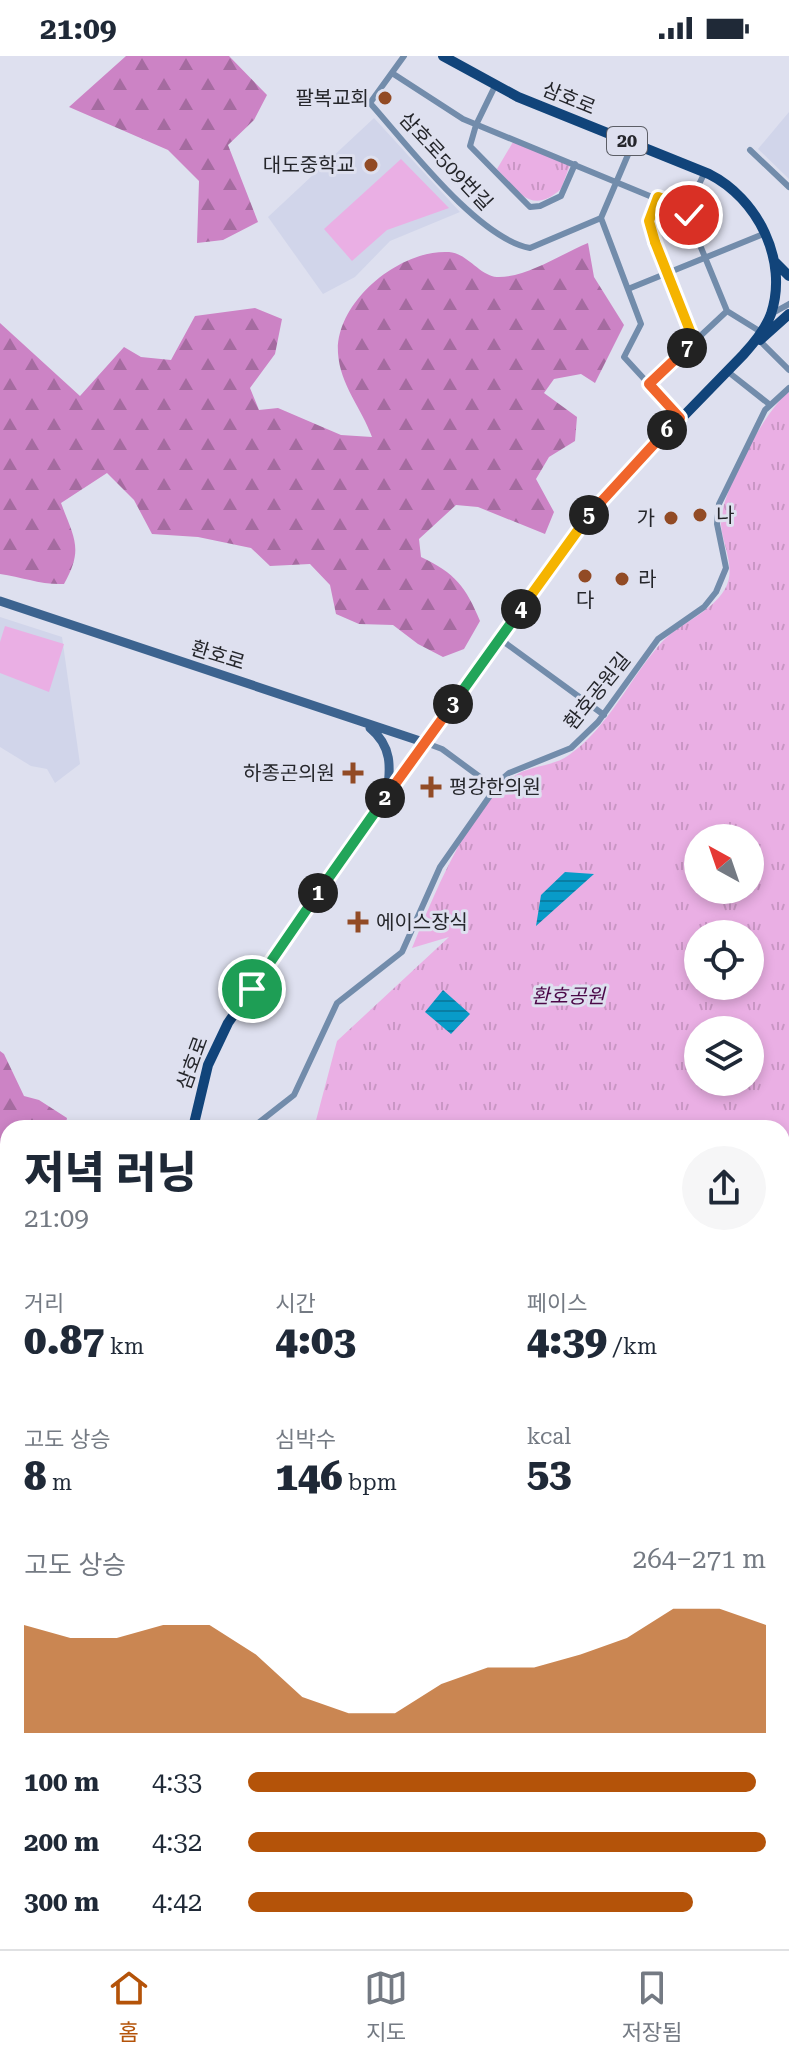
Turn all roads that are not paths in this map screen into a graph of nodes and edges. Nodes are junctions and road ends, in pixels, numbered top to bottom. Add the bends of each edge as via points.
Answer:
1 (404, 56) edge
2 (443, 56) edge
3 (392, 73) junction
4 (495, 86) junction
5 (476, 125) junction
6 (633, 143) junction
7 (750, 150) dead end
8 (575, 164) junction
9 (705, 172) junction
10 (617, 180) junction
11 (789, 187) edge
12 (658, 197) junction
13 (686, 211) junction
14 (601, 218) junction
15 (766, 233) junction
16 (706, 258) junction
17 (775, 262) junction
18 (668, 274) junction
19 (789, 276) edge
20 (628, 289) junction
21 (789, 304) edge
22 (727, 311) junction
23 (771, 314) junction
24 (789, 314) edge
25 (761, 337) junction
26 (694, 341) junction
27 (789, 370) edge
28 (727, 371) junction
29 (649, 384) junction
30 (789, 388) edge
31 (769, 404) junction
32 (680, 418) junction
33 (0, 601) edge
34 (499, 639) junction
35 (604, 715) junction
36 (367, 725) junction
37 (426, 743) junction
38 (495, 788) junction
39 (387, 795) junction
40 (195, 1120) edge
41 (262, 1120) edge

1 - 3 street, 삼호로509번길
2 - 4 main road, 삼호로 / 20
3 - 5 street
3 - 14 street, 삼호로509번길 via 370,103 483,224 530,248
4 - 5 street
4 - 6 main road, 삼호로 / 20
5 - 8 street
5 - 8 street via 472,149 530,207 561,196
6 - 9 main road, 삼호로 / 20
6 - 10 street
7 - 11 street
8 - 10 street
9 - 13 street
9 - 15 main road, 삼호로 / 20 via 742,196
10 - 12 street
10 - 14 street
12 - 13 street
12 - 18 street via 649,226
13 - 16 street
14 - 20 street
15 - 16 street
15 - 17 main road, 삼호로 / 20
16 - 18 street
16 - 22 street
17 - 19 main road
17 - 23 main road, 삼호로 / 20
18 - 20 street
18 - 26 street
20 - 29 street via 641,324 624,357
21 - 23 street
22 - 25 street
22 - 26 street
23 - 25 main road, 삼호로 / 20
24 - 25 main road, 삼호로
25 - 27 street
25 - 28 main road, 삼호로
26 - 29 street
28 - 31 street
28 - 32 main road, 삼호로
29 - 32 street
30 - 31 street, 환호공원길
31 - 35 street, 환호공원길 via 718,510 726,568 721,585 704,607 658,639
32 - 34 main road, 삼호로 via 598,504
33 - 36 street, 환호로
34 - 35 street
34 - 37 main road, 삼호로
35 - 38 street, 환호공원길 via 571,748 509,773
36 - 37 street, 환호로
36 - 39 street via 389,756
37 - 38 street
37 - 39 main road, 삼호로
38 - 41 street, 환호공원길 via 440,867 402,952 337,1003 294,1095
39 - 40 main road, 삼호로 via 228,1023 208,1065

